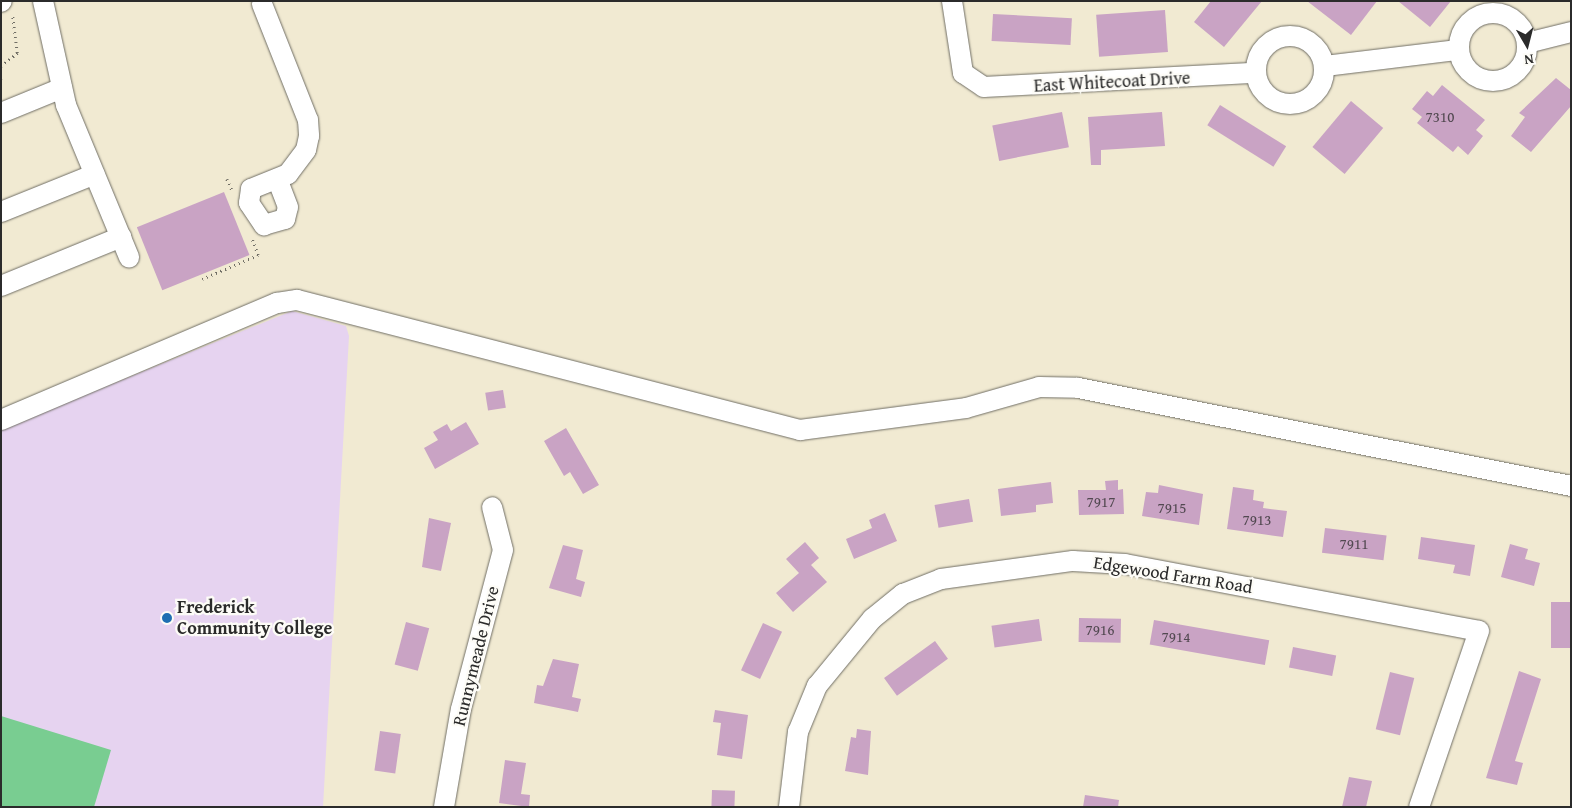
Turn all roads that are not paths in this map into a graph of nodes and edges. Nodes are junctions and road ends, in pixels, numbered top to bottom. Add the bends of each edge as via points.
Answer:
1 (43, 1) edge
2 (952, 1) edge
3 (262, 2) edge
4 (1571, 32) edge
5 (1527, 44) junction
6 (1458, 50) junction
7 (1324, 66) junction
8 (1255, 73) junction
9 (62, 88) junction
10 (1, 113) edge
11 (95, 174) junction
12 (277, 178) dead end
13 (1, 212) edge
14 (121, 237) junction
15 (129, 257) dead end
16 (1, 286) edge
17 (1, 420) edge
18 (1571, 486) edge
19 (492, 507) dead end
20 (444, 807) edge
21 (789, 807) edge
22 (1419, 807) edge

1 - 9 street
2 - 8 street, East Whitecoat Drive via 963,73 970,81 993,89
3 - 12 street via 308,120 306,150 288,174
4 - 5 street
5 - 6 street via 1520,69 1496,81 1470,74
5 - 6 street via 1515,20 1490,12 1466,25
6 - 7 street
7 - 8 street via 1312,43 1287,35 1263,48
7 - 8 street via 1317,92 1293,104 1268,96
9 - 10 street
9 - 11 street
11 - 13 street
11 - 14 street
14 - 15 street
14 - 16 street
17 - 18 street via 277,303 297,300 800,430 966,408 1039,387 1078,388
19 - 20 street, Runnymeade Drive via 503,550 461,709
21 - 22 street, Edgewood Farm Road via 798,732 817,686 872,619 903,594 941,579 1073,561 1125,564 1479,631

